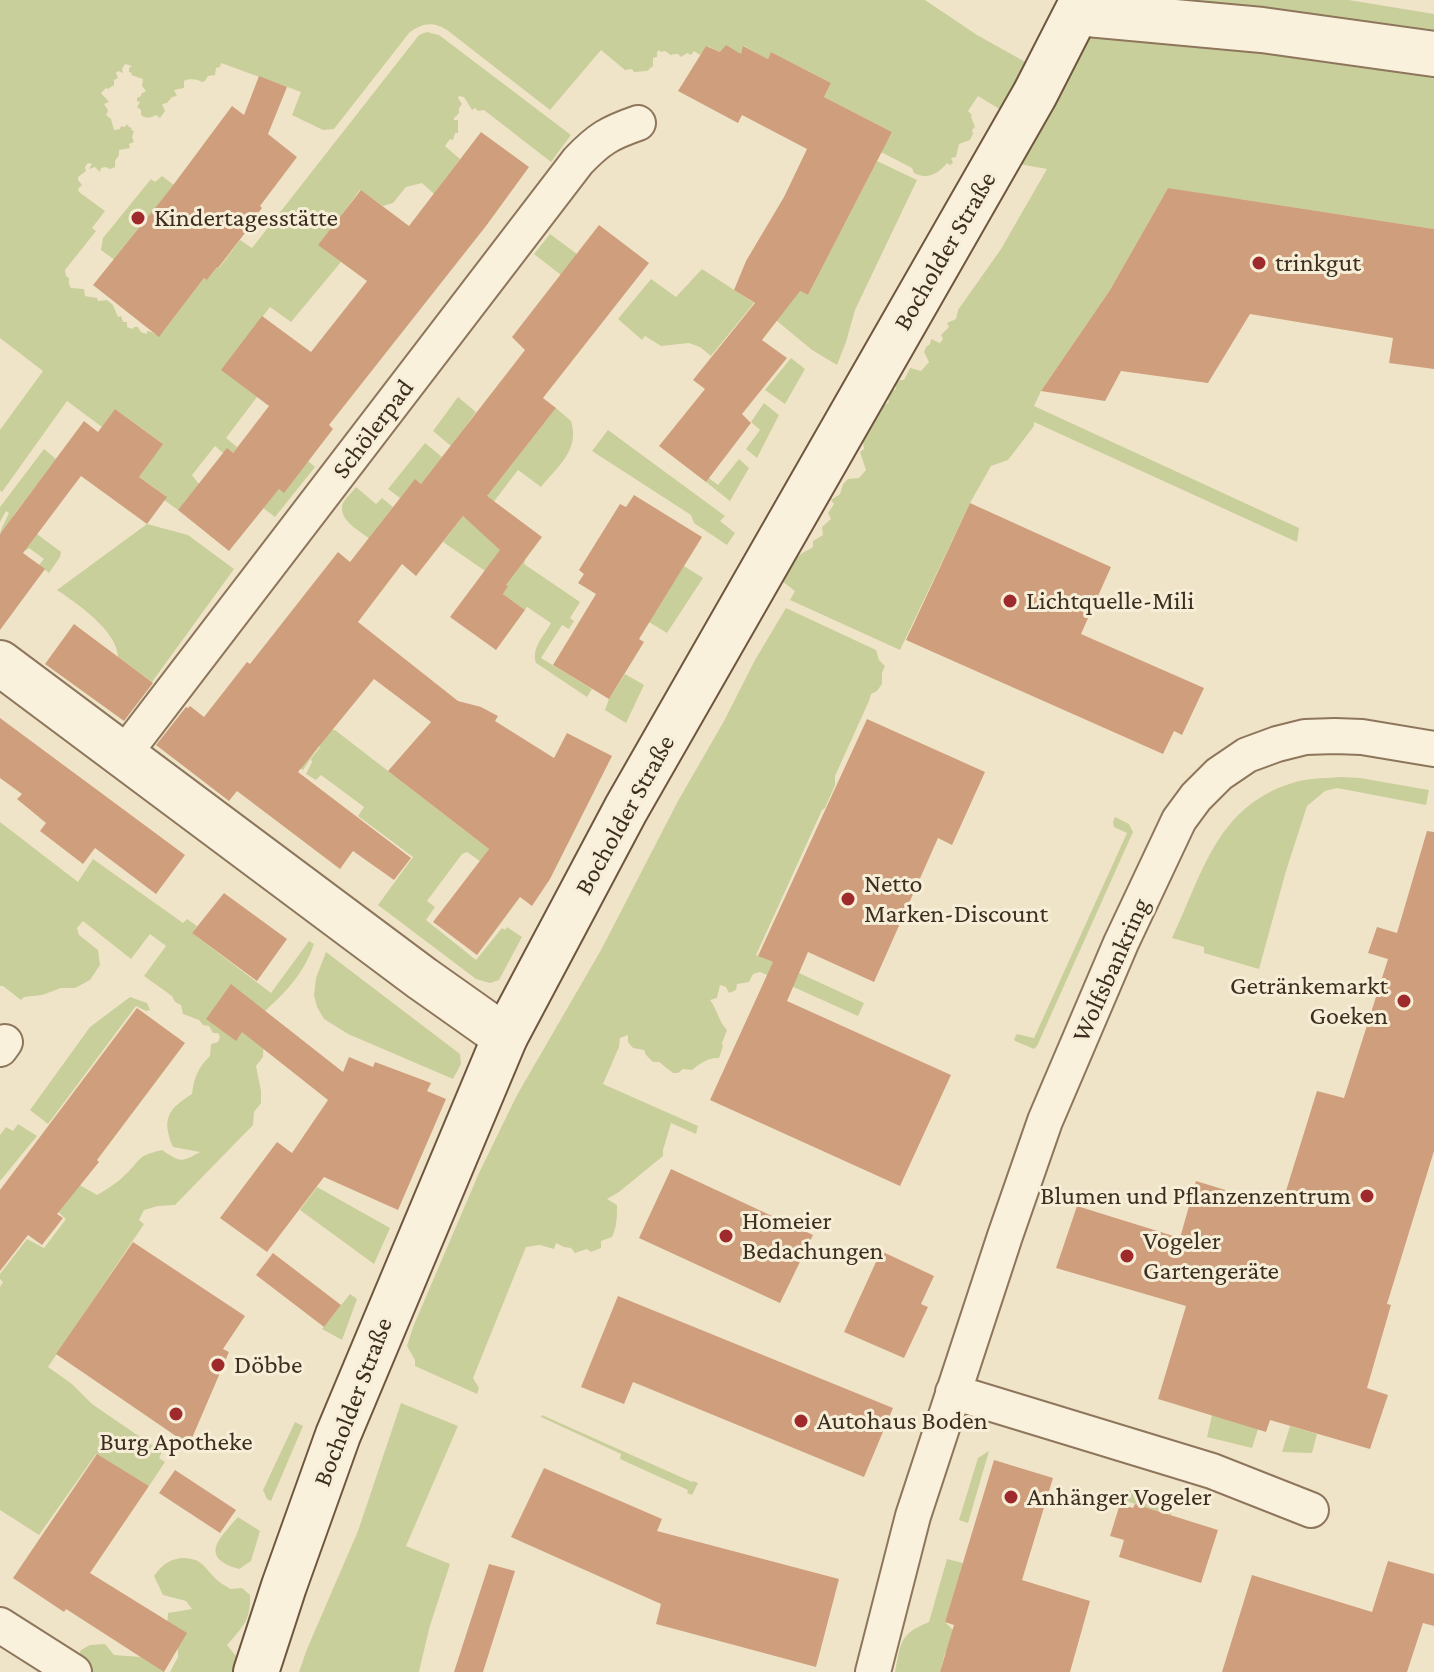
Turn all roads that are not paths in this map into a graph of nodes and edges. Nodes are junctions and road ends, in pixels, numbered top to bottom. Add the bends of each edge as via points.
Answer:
1 (1080, 7) edge
2 (1434, 54) edge
3 (638, 123) dead end
4 (0, 663) edge
5 (1434, 749) edge
6 (124, 754) junction
7 (505, 1037) junction
8 (953, 1392) junction
9 (1311, 1510) dead end
10 (0, 1625) edge
11 (74, 1672) edge
12 (256, 1672) edge
13 (873, 1672) edge

1 - 2 main road
1 - 7 main road, Bocholder Straße via 626,809
3 - 6 street, Schölerpad via 607,134 578,161
4 - 6 main road
5 - 8 street, Wolfsbankring via 1362,737 1305,737 1247,755 1196,797 1179,820 1121,943 1045,1121
6 - 7 main road
7 - 12 main road, Bocholder Straße via 338,1435
8 - 9 street via 1212,1471
8 - 13 street, Wolfsbankring via 913,1516
10 - 11 street

